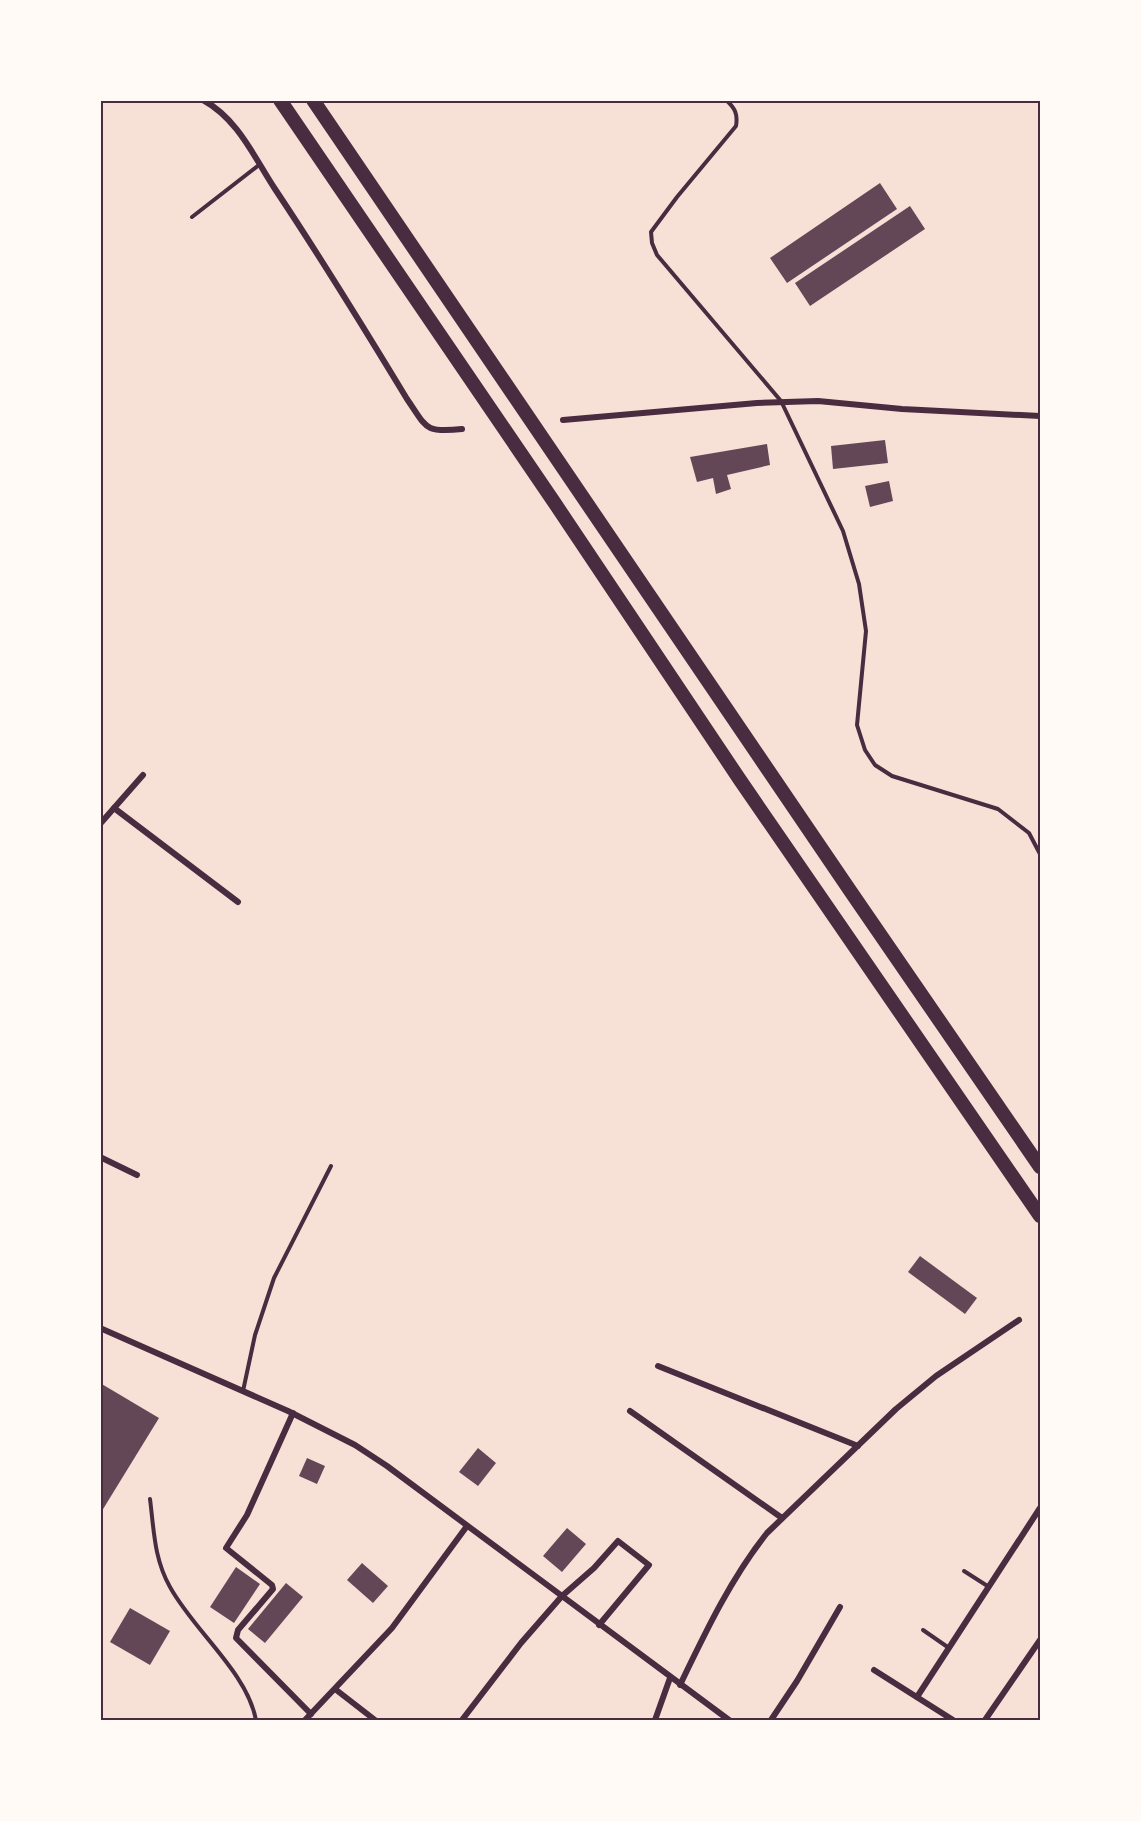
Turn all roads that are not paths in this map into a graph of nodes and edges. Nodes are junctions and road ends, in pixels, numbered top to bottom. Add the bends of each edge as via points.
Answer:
1 (203, 100) edge
2 (280, 100) edge
3 (313, 100) edge
4 (726, 100) edge
5 (259, 165) junction
6 (192, 217) dead end
7 (781, 401) junction
8 (1041, 416) edge
9 (563, 420) dead end
10 (462, 429) dead end
11 (143, 775) dead end
12 (114, 808) junction
13 (100, 824) edge
14 (1041, 854) edge
15 (238, 902) dead end
16 (100, 1157) edge
17 (331, 1166) dead end
18 (1041, 1167) edge
19 (137, 1175) dead end
20 (1041, 1216) edge
21 (1019, 1320) dead end
22 (100, 1328) edge
23 (658, 1366) dead end
24 (243, 1391) junction
25 (630, 1411) dead end
26 (293, 1413) junction
27 (858, 1446) junction
28 (150, 1498) dead end
29 (1041, 1508) edge
30 (782, 1518) junction
31 (467, 1526) junction
32 (964, 1571) dead end
33 (989, 1587) junction
34 (562, 1596) junction
35 (840, 1606) dead end
36 (599, 1625) junction
37 (923, 1630) dead end
38 (1041, 1640) edge
39 (100, 1641) edge
40 (950, 1648) junction
41 (100, 1651) edge
42 (1033, 1652) junction
43 (1041, 1656) edge
44 (874, 1670) dead end
45 (670, 1678) junction
46 (680, 1685) junction
47 (335, 1689) junction
48 (917, 1697) junction
49 (311, 1714) junction
50 (256, 1720) edge
51 (305, 1720) edge
52 (375, 1720) edge
53 (462, 1720) edge
54 (655, 1720) edge
55 (729, 1720) edge
56 (771, 1720) edge
57 (953, 1720) edge
58 (985, 1720) edge

1 - 5 street via 229,120
2 - 20 highway via 746,790
3 - 18 highway
4 - 7 lane via 736,111 736,126 651,232 652,243 657,255
5 - 6 lane
5 - 10 street via 427,427
7 - 8 street
7 - 9 street
7 - 14 lane via 843,531 859,584 866,630 857,725 865,750 875,765 892,776 998,809 1029,832
11 - 12 street
12 - 13 street
12 - 15 street
16 - 19 street
17 - 24 lane via 274,1278 255,1335
21 - 27 street via 936,1376
22 - 24 street
23 - 27 street
24 - 26 street
25 - 30 street
26 - 31 street via 355,1445
26 - 49 street via 248,1515 226,1548 273,1589 238,1630 237,1638
27 - 30 street
28 - 50 lane via 158,1562 189,1617 252,1701
29 - 33 street
30 - 46 street via 755,1547
31 - 34 street
31 - 47 street via 392,1628
32 - 33 lane
33 - 40 street
34 - 36 street
34 - 36 street via 618,1541 649,1565
34 - 53 street via 520,1643
35 - 56 street
36 - 45 street
37 - 40 lane
38 - 42 street
39 - 41 lane
40 - 48 street
42 - 43 street
42 - 58 street
44 - 48 street
45 - 46 street
45 - 54 street
46 - 55 street
47 - 49 street
47 - 52 street
48 - 57 street
49 - 51 street

